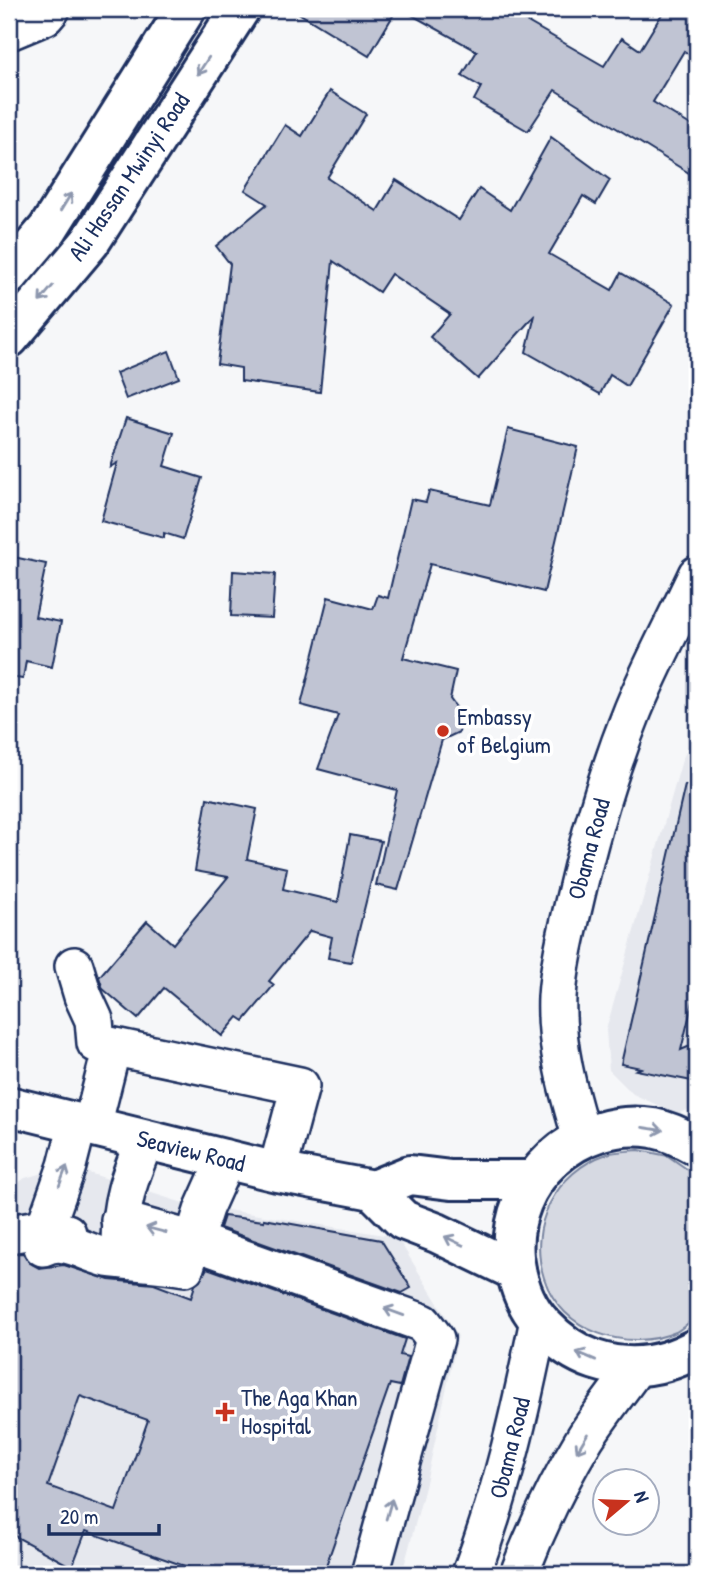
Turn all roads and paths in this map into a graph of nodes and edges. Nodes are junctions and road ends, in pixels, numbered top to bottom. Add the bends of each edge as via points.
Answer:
1 (51, 9) edge
2 (186, 9) edge
3 (240, 9) edge
4 (9, 31) edge
5 (9, 275) edge
6 (9, 338) edge
7 (697, 575) edge
8 (74, 966) dead end
9 (112, 1047) junction
10 (9, 1106) edge
11 (85, 1125) junction
12 (582, 1138) junction
13 (145, 1140) junction
14 (697, 1146) edge
15 (226, 1159) junction
16 (276, 1172) junction
17 (533, 1180) junction
18 (373, 1190) junction
19 (45, 1228) junction
20 (9, 1234) edge
21 (120, 1235) junction
22 (190, 1254) junction
23 (516, 1271) junction
24 (539, 1320) junction
25 (697, 1348) edge
26 (636, 1367) junction
27 (370, 1574) edge
28 (471, 1574) edge
29 (519, 1574) edge

1 - 4 street
5 -> 2 main road, Ali Hassan Mwinyi Road via 48,229
3 -> 6 main road, Ali Hassan Mwinyi Road via 90,242
7 - 12 street, Obama Road via 629,721 582,869 566,941 558,997 559,1044
8 - 9 street via 94,1020 96,1043
9 - 11 street
9 - 16 street via 300,1086
10 - 11 main road, Seaview Road
11 - 13 main road, Seaview Road
19 -> 11 street
12 -> 14 main road via 629,1127 677,1135
12 - 17 main road via 563,1149
13 - 15 main road, Seaview Road
13 - 21 street via 126,1185
15 - 16 main road, Seaview Road
15 - 22 street
16 - 18 main road, Seaview Road
17 - 18 main road via 410,1175
17 - 23 main road via 515,1224
23 -> 18 main road via 403,1220
19 - 20 street
19 - 21 street
19 - 22 street via 43,1247 51,1242 64,1244 110,1259 154,1261
21 - 22 street
27 -> 22 street via 435,1339 423,1323
23 - 24 main road
26 -> 24 main road via 582,1355 558,1340
24 - 28 street, Obama Road via 510,1458
25 - 26 main road via 659,1365
26 -> 29 street, Obama Road via 586,1436 533,1537

